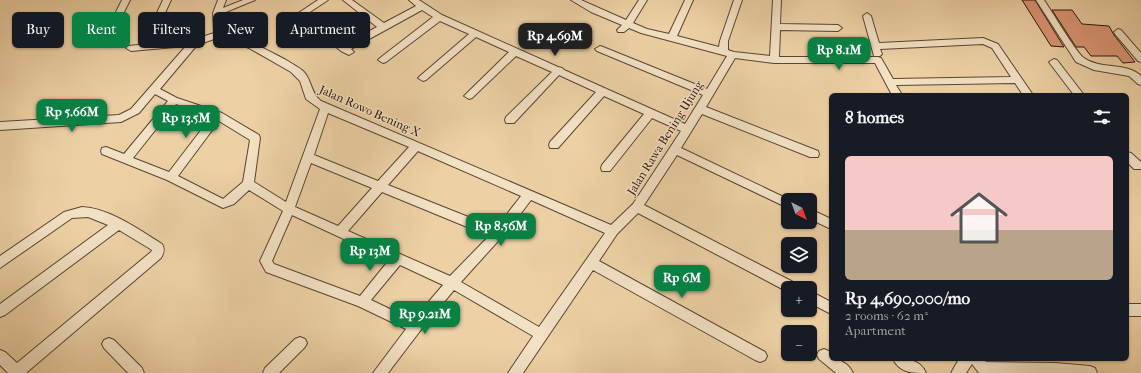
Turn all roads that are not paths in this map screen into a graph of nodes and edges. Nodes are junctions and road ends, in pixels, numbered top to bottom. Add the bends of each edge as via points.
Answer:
1 (126, 0) edge
2 (167, 0) edge
3 (222, 0) edge
4 (251, 0) edge
5 (324, 0) edge
6 (347, 0) edge
7 (575, 0) edge
8 (642, 0) edge
9 (689, 0) edge
10 (738, 0) edge
11 (777, 0) edge
12 (1041, 1) edge
13 (419, 2) edge
14 (589, 3) edge
15 (120, 12) edge
16 (161, 12) edge
17 (217, 12) edge
18 (220, 12) edge
19 (867, 16) dead end
20 (439, 17) junction
21 (629, 25) junction
22 (384, 27) junction
23 (775, 27) junction
24 (838, 28) dead end
25 (621, 30) dead end
26 (1118, 32) dead end
27 (476, 33) junction
28 (672, 37) junction
29 (876, 46) junction
30 (138, 47) edge
31 (131, 48) dead end
32 (190, 48) edge
33 (258, 48) edge
34 (600, 49) dead end
35 (516, 51) junction
36 (728, 53) junction
37 (1141, 59) edge
38 (383, 60) dead end
39 (774, 60) junction
40 (878, 60) junction
41 (1054, 62) dead end
42 (559, 70) junction
43 (1137, 73) edge
44 (423, 78) dead end
45 (1018, 80) junction
46 (889, 82) junction
47 (1141, 82) edge
48 (157, 91) dead end
49 (603, 91) junction
50 (896, 93) edge
51 (1027, 93) edge
52 (1077, 93) edge
53 (709, 94) junction
54 (469, 96) dead end
55 (174, 100) junction
56 (325, 108) junction
57 (700, 109) junction
58 (651, 113) junction
59 (218, 116) junction
60 (510, 120) dead end
61 (0, 126) edge
62 (688, 130) junction
63 (554, 145) dead end
64 (416, 146) junction
65 (675, 150) junction
66 (106, 151) dead end
67 (814, 154) dead end
68 (308, 157) junction
69 (1129, 158) edge
70 (126, 159) junction
71 (1138, 166) dead end
72 (606, 168) dead end
73 (171, 177) junction
74 (248, 184) junction
75 (381, 187) junction
76 (529, 194) junction
77 (781, 201) edge
78 (637, 206) junction
79 (289, 209) junction
80 (817, 217) edge
81 (829, 223) edge
82 (118, 224) junction
83 (341, 231) junction
84 (613, 231) junction
85 (497, 234) junction
86 (398, 258) junction
87 (0, 263) edge
88 (592, 263) junction
89 (781, 282) edge
90 (452, 283) junction
91 (817, 301) edge
92 (362, 302) junction
93 (829, 307) edge
94 (1129, 310) edge
95 (1141, 310) edge
96 (0, 311) edge
97 (415, 328) junction
98 (542, 335) junction
99 (300, 343) dead end
100 (109, 344) dead end
101 (824, 355) dead end
102 (0, 356) edge
103 (760, 356) dead end
104 (829, 359) edge
105 (831, 361) edge
106 (903, 361) edge
107 (966, 361) edge
108 (982, 367) edge
109 (1056, 371) edge
110 (18, 372) edge
111 (137, 373) edge
112 (270, 373) edge
113 (380, 373) edge
114 (515, 373) edge
115 (846, 373) edge
116 (919, 373) edge
117 (958, 373) edge
118 (1090, 373) edge

1 - 15 street
2 - 16 street
3 - 17 street
4 - 18 street
5 - 22 street via 301,14 347,51
6 - 22 street
7 - 14 street
8 - 21 street
9 - 28 street
10 - 36 street, Jalan Rawa Bening Ujung via 724,41
11 - 23 street
12 - 43 street via 1079,60 1094,67
13 - 20 street
13 - 22 street
14 - 21 street
19 - 29 street
20 - 27 street
20 - 38 street
21 - 25 street
21 - 28 street
23 - 24 street
23 - 39 street
26 - 37 street
27 - 35 street
27 - 44 street
28 - 36 street
29 - 40 street
29 - 45 street via 982,41 995,46
30 - 31 street
32 - 61 street via 135,111 121,118
33 - 56 street, Jalan Rowo Bening X via 296,71 303,78 308,97
34 - 53 street
35 - 42 street
35 - 54 street
36 - 39 street
36 - 53 street, Jalan Rawa Bening Ujung
39 - 40 street
40 - 46 street
41 - 52 street
42 - 49 street
42 - 60 street
43 - 47 street
45 - 46 street
45 - 51 street
46 - 50 street
48 - 55 street
49 - 58 street
49 - 63 street
53 - 57 street, Jalan Rawa Bening Ujung
55 - 59 street
55 - 70 street
56 - 64 street, Jalan Rowo Bening X
56 - 68 street
57 - 62 street, Jalan Rawa Bening Ujung
57 - 67 street
58 - 62 street
58 - 72 street
59 - 73 street
59 - 74 street via 256,138
62 - 65 street, Jalan Rawa Bening Ujung
64 - 75 street
64 - 76 street, Jalan Rowo Bening X
65 - 77 street
65 - 78 street, Jalan Rawa Bening Ujung
66 - 70 street
68 - 75 street
68 - 79 street
69 - 71 street
70 - 73 street
73 - 74 street via 223,204 230,202
74 - 79 street
75 - 83 street
75 - 85 street
76 - 84 street, Jalan Rowo Bening X
76 - 85 street
78 - 84 street, Jalan Rawa Bening Ujung
78 - 89 street
79 - 83 street
79 - 92 street via 266,261 270,268
80 - 81 street
82 - 87 street via 86,210 77,211 68,214
82 - 96 street
82 - 110 street via 158,248 157,254
83 - 86 street
84 - 88 street, Jalan Rawa Bening Ujung
85 - 90 street
86 - 90 street
86 - 92 street
88 - 98 street, Jalan Rawa Bening Ujung
88 - 103 street
90 - 97 street
90 - 98 street
91 - 93 street
92 - 97 street
94 - 95 street
97 - 113 street
98 - 114 street, Jalan Rawa Bening Ujung
99 - 112 street
100 - 111 street
101 - 104 street
102 - 110 street
105 - 115 street
106 - 116 street
107 - 117 street
108 - 109 street
109 - 118 street

